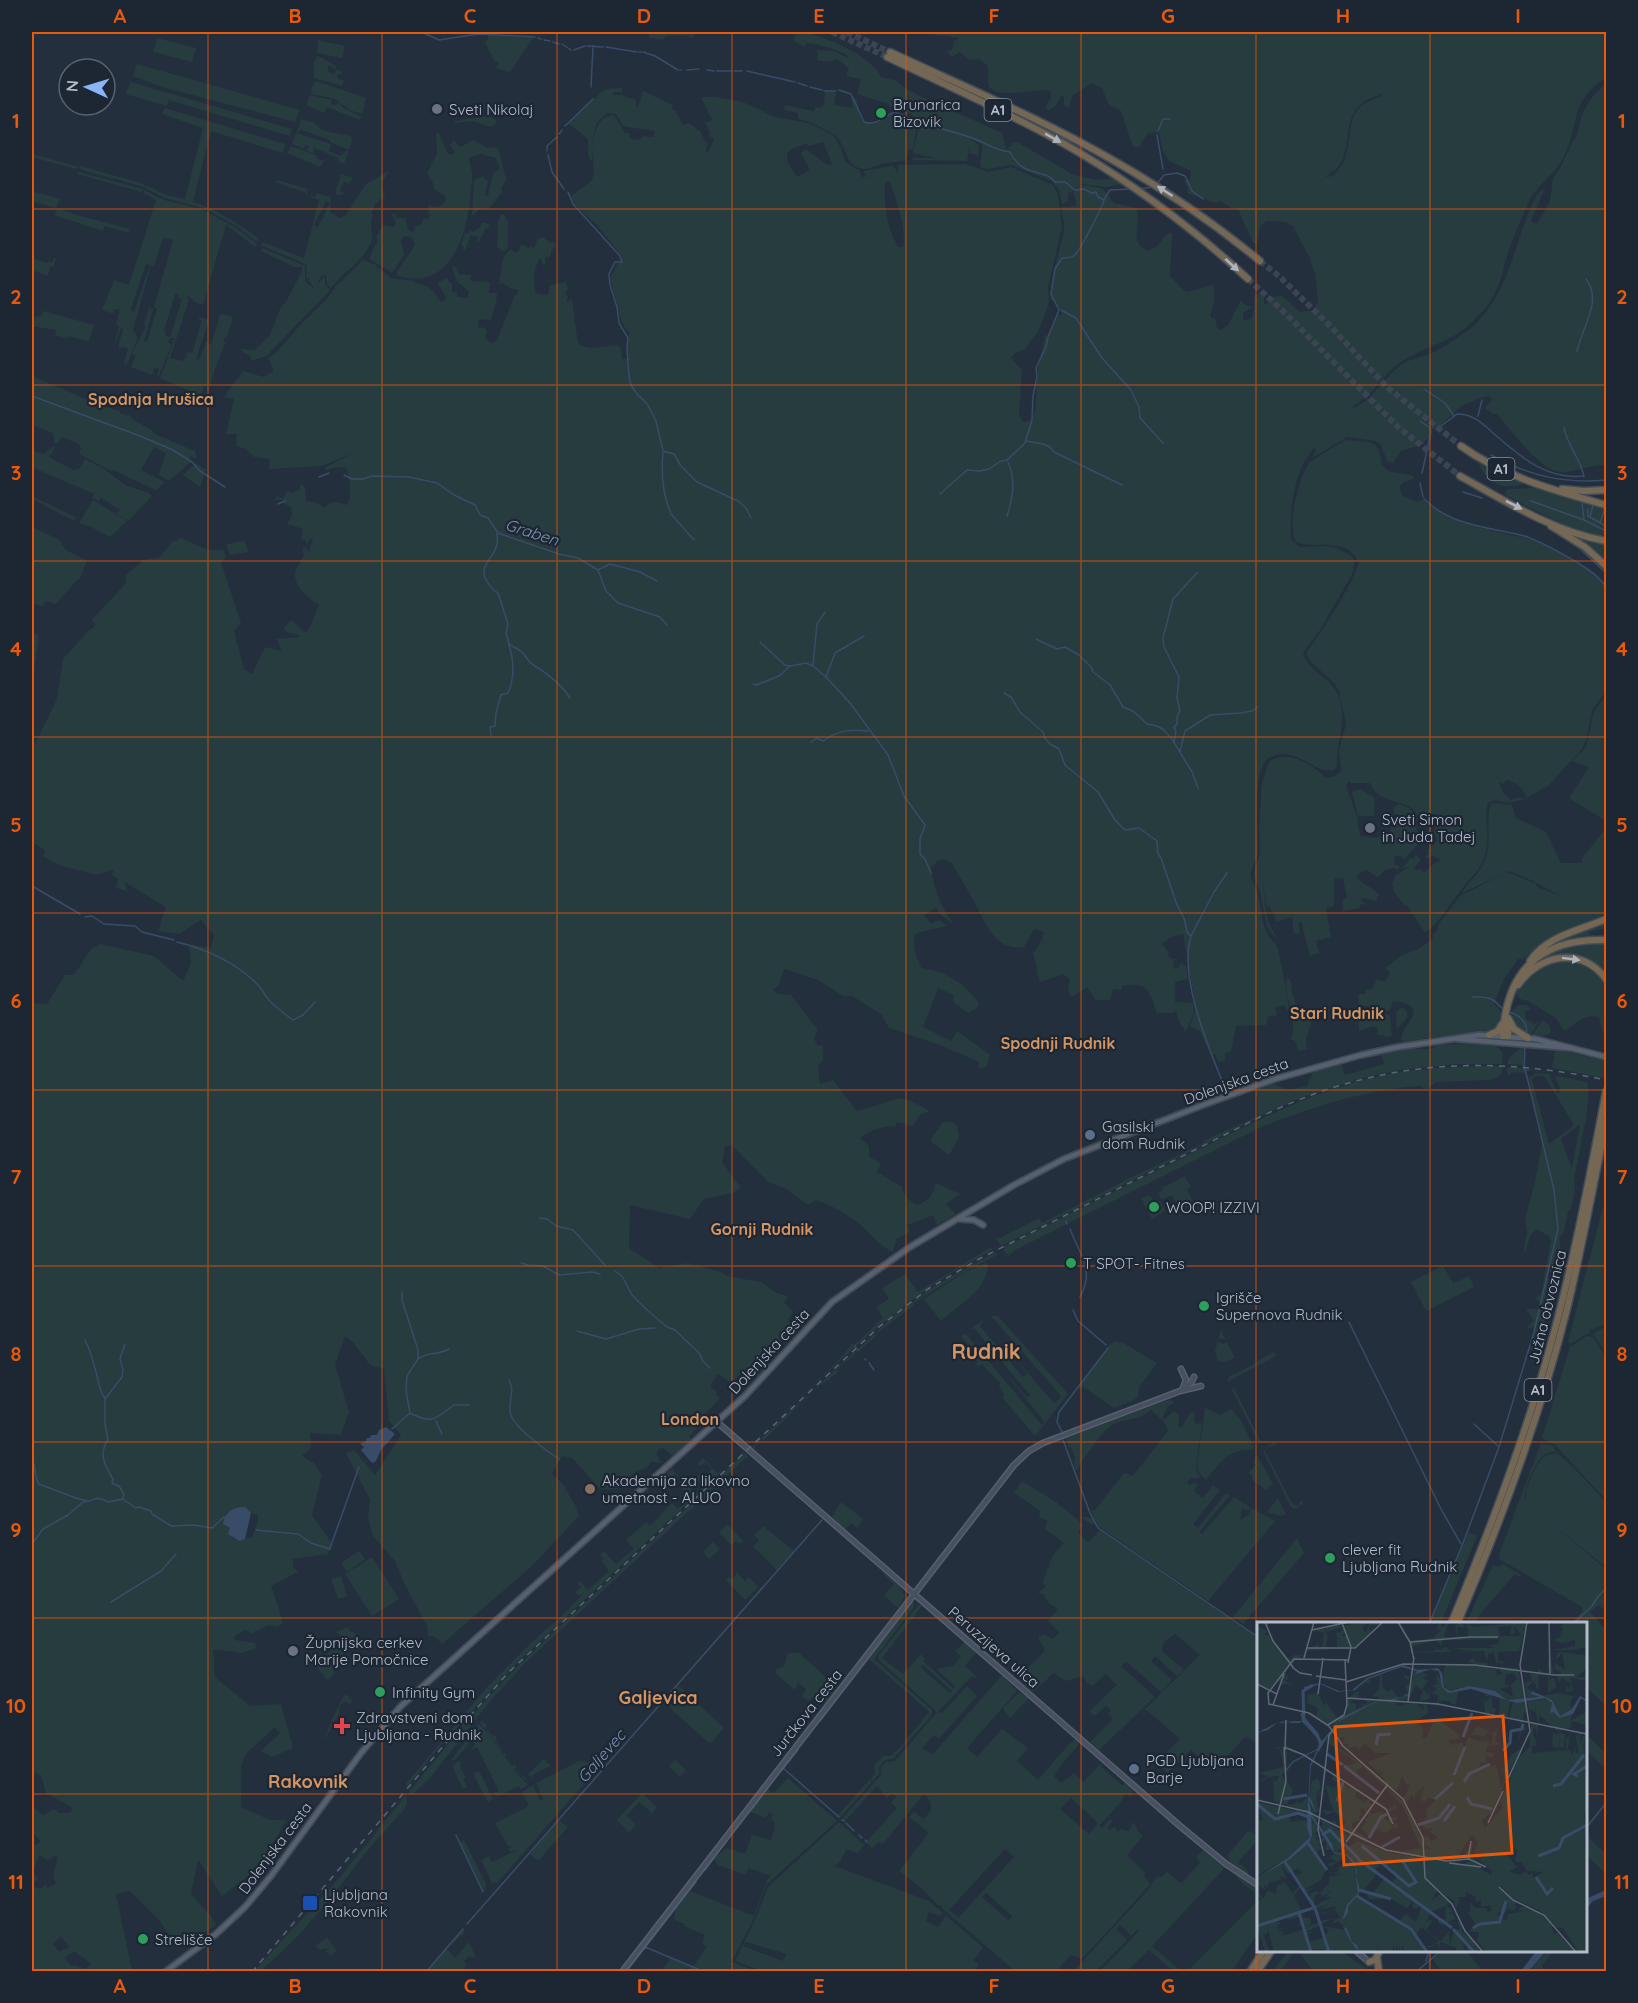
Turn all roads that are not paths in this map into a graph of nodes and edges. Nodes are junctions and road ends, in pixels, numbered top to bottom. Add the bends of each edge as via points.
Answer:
1 (1260, 261) tunnel mouth
2 (1248, 279) tunnel mouth
3 (1461, 446) tunnel mouth
4 (1460, 476) tunnel mouth
5 (1544, 486) junction
6 (1606, 490) edge
7 (1606, 505) edge
8 (1536, 516) junction
9 (1606, 541) edge
10 (1606, 566) edge
11 (1606, 919) edge
12 (1606, 940) edge
13 (1527, 967) junction
14 (1606, 979) edge
15 (1509, 999) junction
16 (1507, 1014) junction
17 (1490, 1035) junction
18 (1455, 1039) junction
19 (1505, 1039) junction
20 (1526, 1040) junction
21 (1606, 1057) edge
22 (1606, 1090) edge
23 (1604, 1119) edge
24 (958, 1219) junction
25 (983, 1225) dead end
26 (1181, 1369) dead end
27 (1194, 1377) dead end
28 (1199, 1385) dead end
29 (1182, 1389) junction
30 (717, 1422) junction
31 (914, 1594) junction
32 (1451, 1622) edge
33 (1457, 1622) edge
34 (1257, 1884) edge
35 (1263, 1952) edge
36 (1271, 1952) edge
37 (1357, 1952) edge
38 (1377, 1952) edge
39 (1369, 1962) joint
40 (165, 1971) edge
41 (622, 1971) edge
42 (1250, 1971) edge
43 (1257, 1971) edge
44 (1379, 1971) edge

1 -> 2 highway, A1 via 1202,216 1127,168 1056,130 888,55 1025,123 1105,169 1166,211
3 - 5 highway, A1
4 -> 8 highway, A1
5 - 6 highway
5 - 7 highway, A1
8 - 9 highway
8 - 10 highway, A1 via 1585,547
11 - 13 highway via 1545,945
12 - 13 highway via 1559,946
13 - 15 highway via 1515,982
15 -> 14 highway via 1531,970 1553,958 1582,960
15 - 16 highway
16 - 17 highway via 1498,1031
16 - 19 highway
16 - 20 highway via 1514,1029
17 - 18 main road, Dolenjska cesta
17 - 19 main road, Dolenjska cesta
18 - 19 main road, Dolenjska cesta
18 - 24 main road, Dolenjska cesta via 1361,1055 1245,1089 1064,1159
19 - 20 main road, Dolenjska cesta
20 - 21 main road, Dolenjska cesta via 1551,1041
22 - 23 highway, Južna obvoznica / A1
23 - 32 highway, Južna obvoznica / A1 via 1542,1376 1502,1499
23 - 33 highway, Južna obvoznica / A1 via 1582,1245 1548,1378 1511,1490
24 - 25 main road via 972,1219
24 - 30 main road, Dolenjska cesta via 888,1261 832,1302
26 - 29 main road via 1186,1378
27 - 29 main road, Jurčkova cesta
28 - 29 main road, Jurčkova cesta
29 - 31 main road, Jurčkova cesta via 1048,1442 1027,1456 1010,1471
30 - 31 main road, Peruzzijeva ulica
30 - 40 main road, Dolenjska cesta via 402,1706 361,1753 245,1907
31 - 34 main road, Peruzzijeva ulica via 1180,1826
31 - 41 main road, Jurčkova cesta
35 - 42 highway
36 - 43 highway
37 - 39 main road
38 - 39 highway
38 - 44 highway

